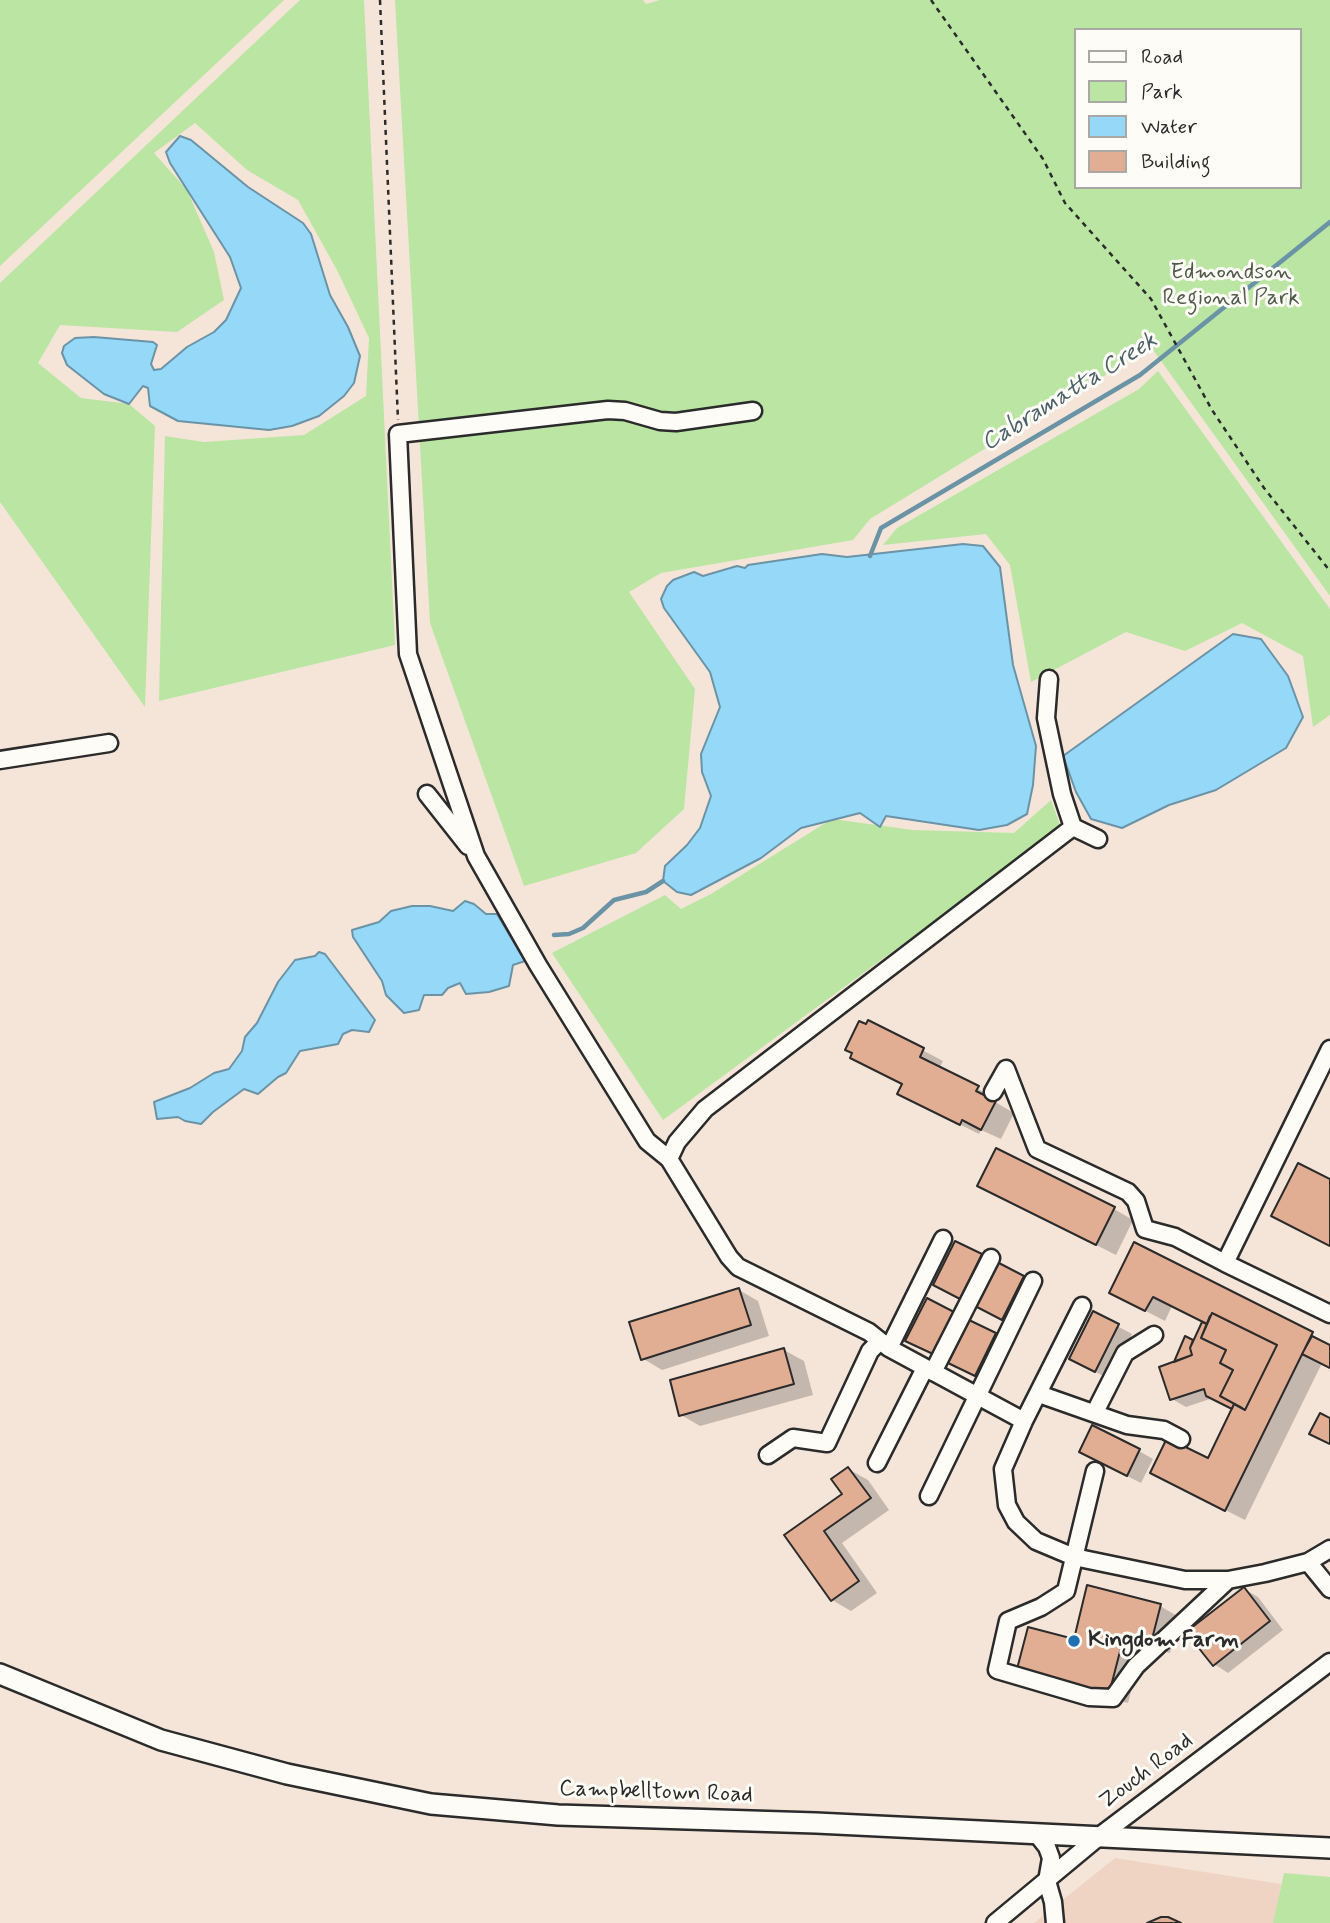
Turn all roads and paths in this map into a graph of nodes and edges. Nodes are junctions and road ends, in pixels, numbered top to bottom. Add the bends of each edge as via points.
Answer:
1 (380, 0) edge
2 (931, 0) edge
3 (753, 411) dead end
4 (398, 434) junction
5 (1330, 571) edge
6 (1049, 679) dead end
7 (109, 743) dead end
8 (0, 760) edge
9 (427, 794) dead end
10 (1073, 827) junction
11 (1098, 839) dead end
12 (476, 856) junction
13 (1330, 1049) edge
14 (993, 1092) dead end
15 (669, 1159) junction
16 (943, 1239) dead end
17 (991, 1258) dead end
18 (1225, 1264) junction
19 (1033, 1281) dead end
20 (1082, 1306) dead end
21 (1330, 1314) edge
22 (1154, 1335) dead end
23 (884, 1345) junction
24 (929, 1370) junction
25 (1039, 1394) junction
26 (976, 1396) junction
27 (1095, 1412) junction
28 (1024, 1421) junction
29 (1181, 1439) dead end
30 (768, 1455) dead end
31 (877, 1463) dead end
32 (1095, 1471) dead end
33 (929, 1496) dead end
34 (1330, 1549) edge
35 (1074, 1557) junction
36 (1308, 1562) junction
37 (1228, 1580) junction
38 (1330, 1589) edge
39 (1330, 1662) edge
40 (0, 1674) edge
41 (1036, 1833) junction
42 (1101, 1835) junction
43 (1330, 1848) edge
44 (1047, 1881) junction
45 (995, 1923) edge
46 (1055, 1923) edge

1 - 4 path
2 - 5 path via 1043,159 1065,202 1152,299 1212,410 1264,488
3 - 4 street via 676,422 608,410
4 - 12 street via 408,654
6 - 10 street via 1046,718
7 - 8 street
9 - 12 street
10 - 11 street
10 - 15 street via 705,1110 677,1142
12 - 15 street via 647,1141
13 - 18 street
14 - 18 street via 1006,1069 1037,1149 1128,1192 1136,1201 1144,1229 1175,1237
15 - 23 street via 738,1267 869,1332
16 - 23 street
17 - 24 street
18 - 21 street
19 - 26 street
20 - 25 street
22 - 27 street via 1125,1353
23 - 24 street
23 - 30 street via 870,1351 827,1443 793,1438
24 - 26 street
24 - 31 street
25 - 27 street
25 - 28 street
26 - 28 street
26 - 33 street
27 - 29 street
28 - 35 street via 1003,1469 1007,1505 1016,1522 1036,1541
32 - 35 street
34 - 36 street
35 - 37 street via 1185,1580
35 - 37 street via 1066,1591 1008,1621 997,1670 1089,1697 1113,1698 1136,1666
36 - 37 street
36 - 38 street
39 - 42 street, Zouch Road
40 - 41 main road, Campbelltown Road via 161,1740 287,1774 431,1804 558,1815
41 - 42 main road, Campbelltown Road
41 - 44 street via 1051,1858
42 - 43 main road, Campbelltown Road
42 - 44 street, Zouch Road
44 - 45 street, Zouch Road
44 - 46 street

